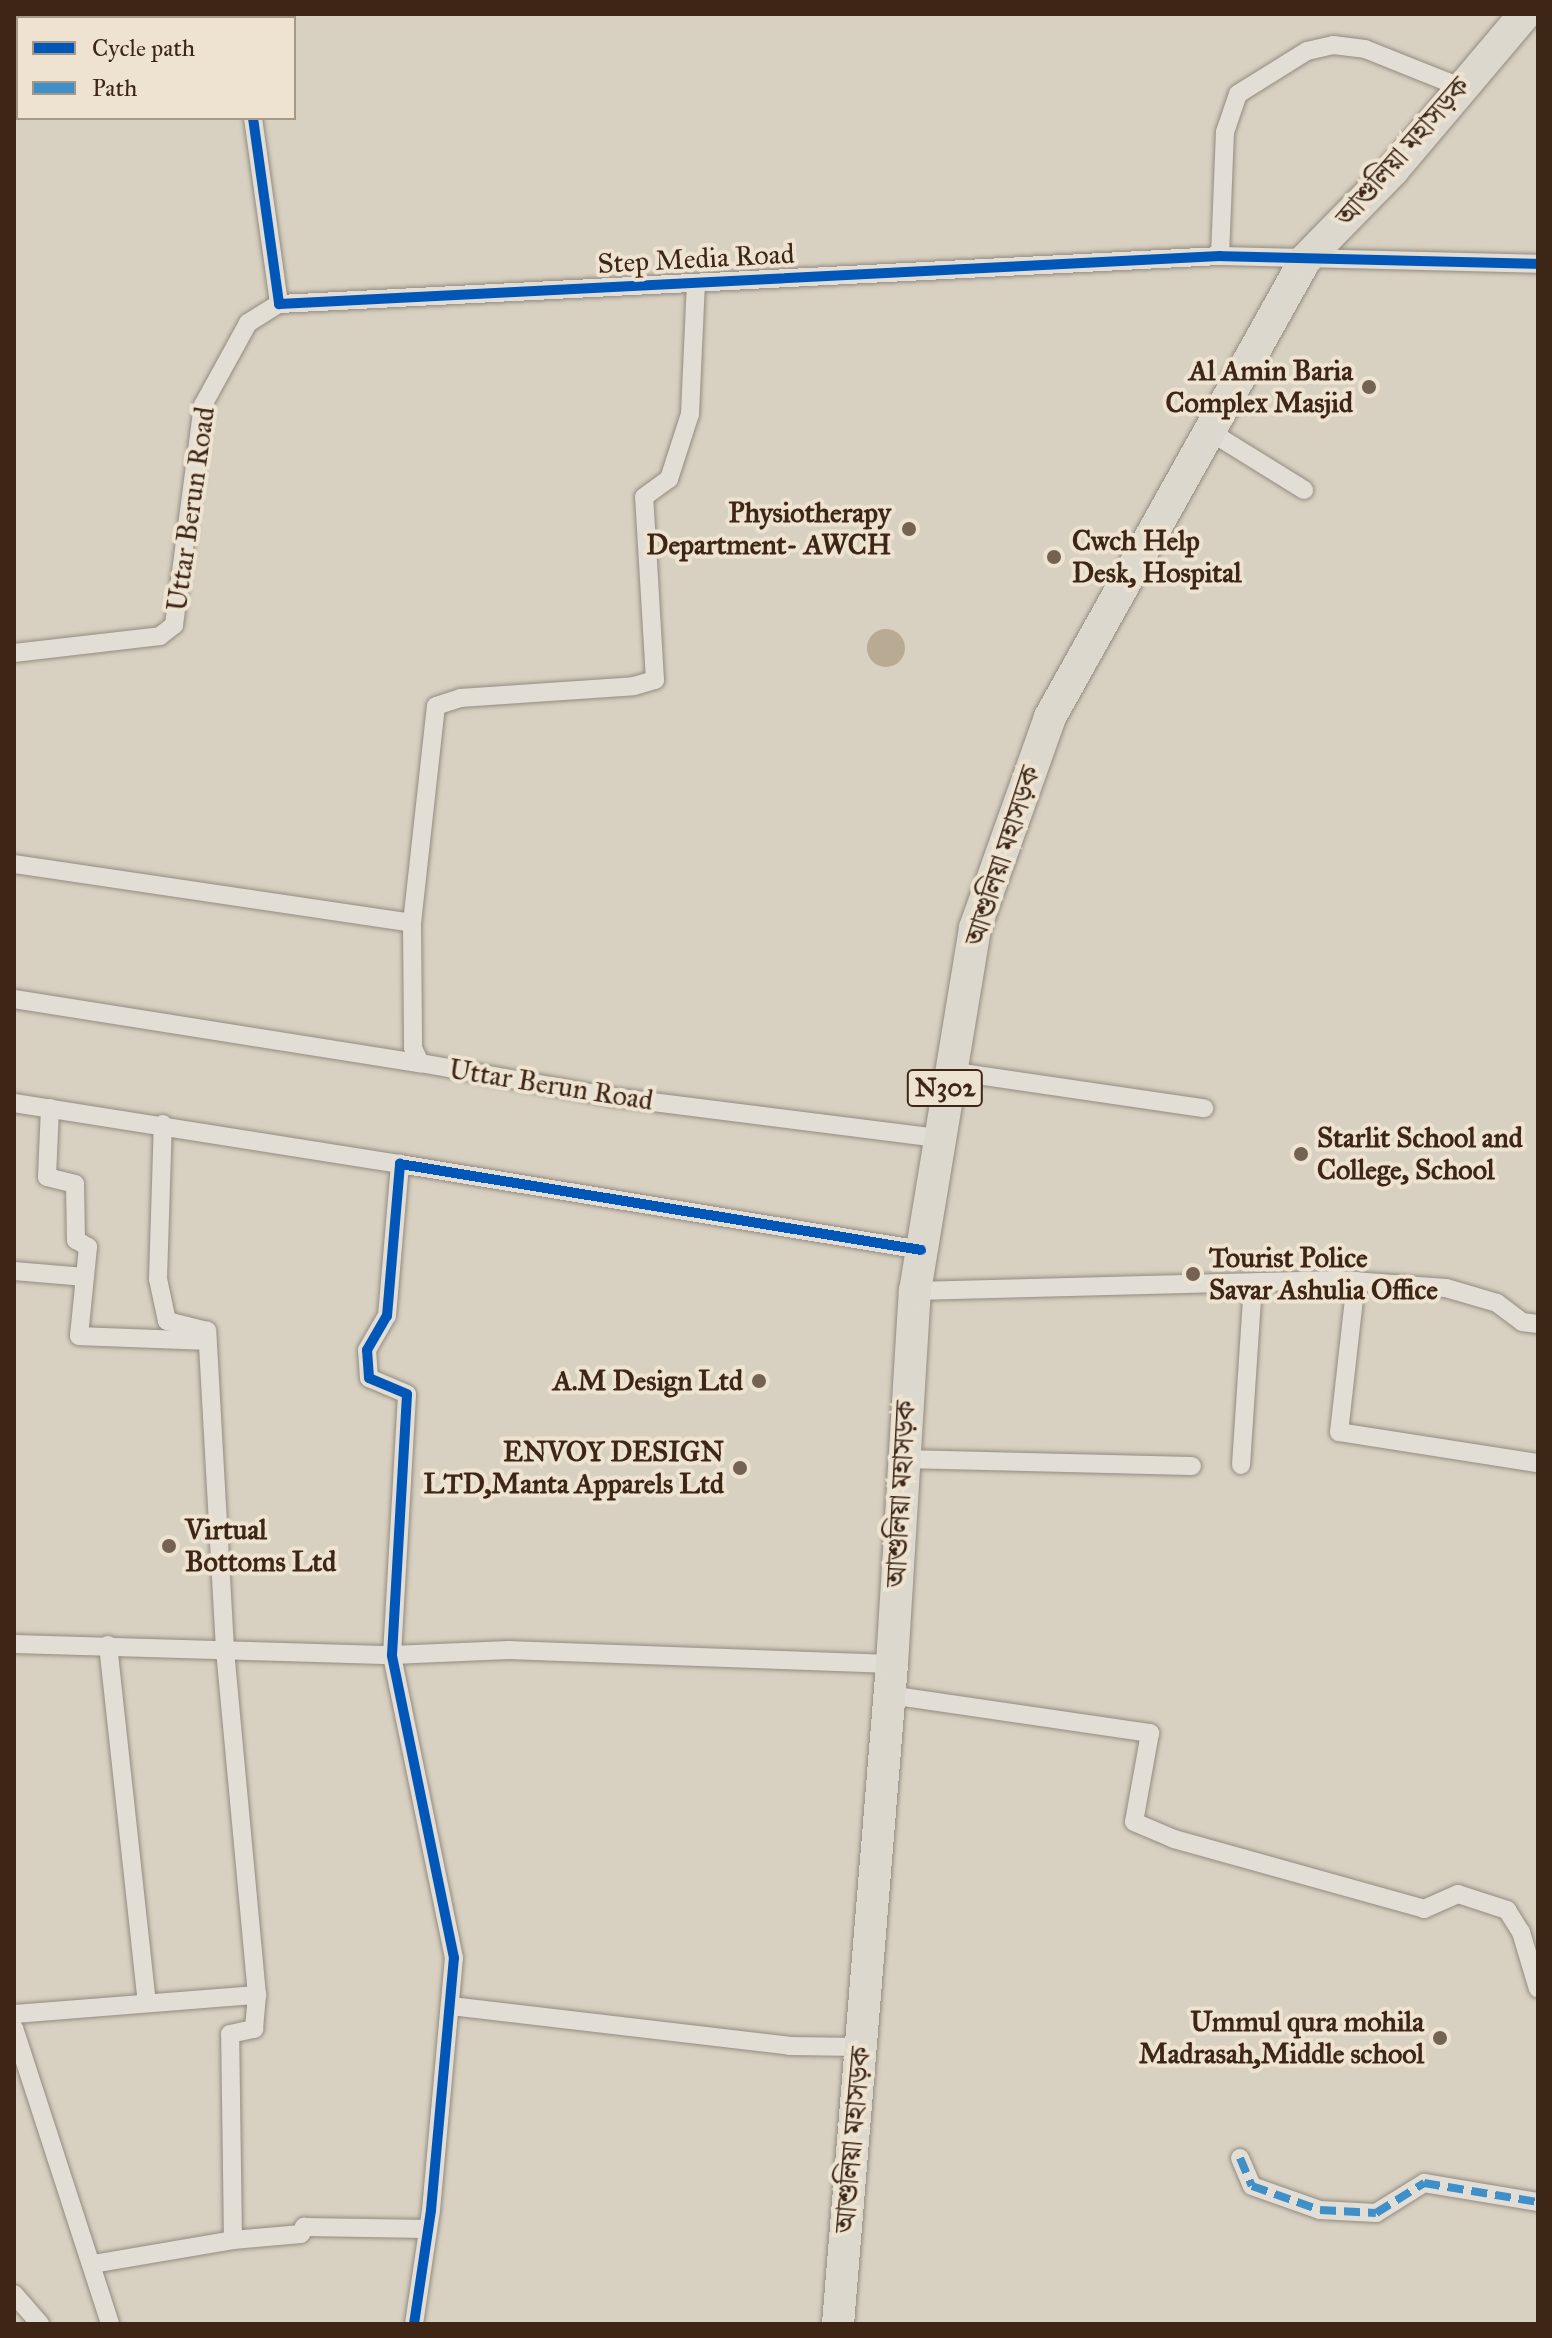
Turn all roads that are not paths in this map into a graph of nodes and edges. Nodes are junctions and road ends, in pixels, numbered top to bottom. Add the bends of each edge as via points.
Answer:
1 (1525, 14) edge
2 (1460, 87) junction
3 (253, 120) edge
4 (1220, 256) junction
5 (1305, 260) junction
6 (1538, 264) edge
7 (696, 283) junction
8 (279, 304) junction
9 (1209, 431) junction
10 (1304, 490) dead end
11 (14, 653) edge
12 (14, 864) edge
13 (412, 923) junction
14 (14, 999) edge
15 (420, 1063) junction
16 (949, 1071) junction
17 (14, 1103) edge
18 (50, 1108) junction
19 (1204, 1108) dead end
20 (163, 1124) junction
21 (936, 1138) junction
22 (400, 1164) junction
23 (921, 1250) junction
24 (14, 1271) edge
25 (85, 1277) junction
26 (1356, 1281) junction
27 (1253, 1284) junction
28 (915, 1291) junction
29 (1538, 1324) edge
30 (207, 1341) junction
31 (902, 1459) junction
32 (1538, 1463) edge
33 (1241, 1465) dead end
34 (1192, 1466) dead end
35 (14, 1644) edge
36 (108, 1645) junction
37 (225, 1649) junction
38 (392, 1655) junction
39 (890, 1679) junction
40 (1538, 1989) edge
41 (257, 1995) junction
42 (147, 2003) junction
43 (451, 2006) junction
44 (14, 2014) edge
45 (14, 2028) edge
46 (860, 2047) junction
47 (1240, 2158) dead end
48 (1538, 2202) edge
49 (428, 2229) junction
50 (233, 2240) junction
51 (93, 2264) junction
52 (14, 2294) edge
53 (40, 2324) edge
54 (110, 2324) edge
55 (414, 2324) edge
56 (838, 2324) edge

1 - 2 highway, আশুলিয়া মহাসড়ক / N302
2 - 4 street via 1365,49 1333,45 1307,51 1238,94 1225,132
2 - 5 highway, আশুলিয়া মহাসড়ক / N302 via 1393,170
3 - 8 street
4 - 5 street, Step Media Road
4 - 7 street, Step Media Road
5 - 6 street, Step Media Road
5 - 9 highway, আশুলিয়া মহাসড়ক / N302
7 - 8 street, Step Media Road
7 - 13 street, Uttar Berun Road via 690,414 669,479 644,497 655,680 634,686 460,698 436,706
8 - 11 street, Uttar Berun Road via 248,323 203,405 174,625 160,636
9 - 10 street
9 - 16 highway, আশুলিয়া মহাসড়ক / N302 via 1050,717 975,928
12 - 13 street
13 - 15 street, Uttar Berun Road via 413,1048
14 - 15 street
15 - 21 street, Uttar Berun Road via 613,1097
16 - 19 street
16 - 21 highway, আশুলিয়া মহাসড়ক / N302
17 - 18 street
18 - 20 street
18 - 25 street via 47,1177 75,1184 76,1240 88,1247
20 - 22 street
20 - 30 street via 158,1279 167,1321 207,1331
21 - 23 highway, আশুলিয়া মহাসড়ক / N302
22 - 23 street
22 - 38 street via 387,1316 367,1350 369,1378 407,1394
23 - 28 highway, আশুলিয়া মহাসড়ক / N302
24 - 25 street
25 - 30 street via 79,1336
26 - 27 street
26 - 29 street via 1446,1288 1497,1303 1522,1322
26 - 32 street via 1339,1432
27 - 28 street
27 - 33 street
28 - 31 highway, আশুলিয়া মহাসড়ক / N302
30 - 37 street
31 - 34 street
31 - 39 highway, আশুলিয়া মহাসড়ক / N302
35 - 36 street
36 - 37 street
36 - 42 street
37 - 38 street
37 - 41 street
38 - 39 street via 509,1650
38 - 43 street via 454,1958
39 - 40 street via 1150,1733 1134,1822 1174,1839 1424,1909 1458,1894 1507,1910 1521,1932
39 - 46 highway, আশুলিয়া মহাসড়ক / N302
41 - 42 street
41 - 50 street via 254,2029 230,2034
42 - 44 street
43 - 46 street via 789,2046
43 - 49 street
45 - 51 street
46 - 56 highway, আশুলিয়া মহাসড়ক / N302
47 - 48 street via 1252,2186 1320,2210 1376,2213 1424,2183
49 - 50 street via 304,2227 301,2234
49 - 55 street
50 - 51 street
51 - 54 street
52 - 53 street

